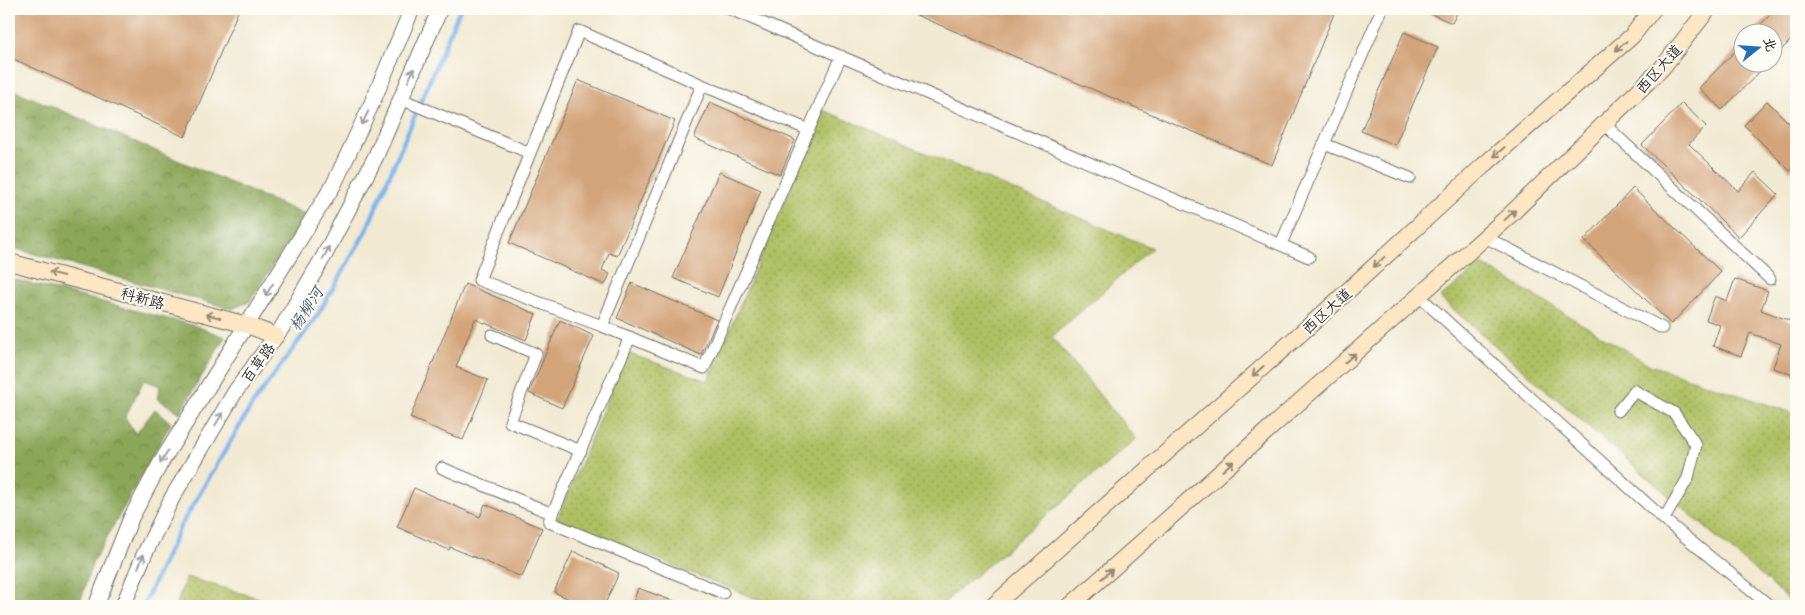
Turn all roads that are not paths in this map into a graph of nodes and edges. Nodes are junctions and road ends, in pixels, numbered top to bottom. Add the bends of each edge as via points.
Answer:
1 (412, 9) edge
2 (440, 9) edge
3 (730, 9) edge
4 (1382, 9) edge
5 (1653, 9) edge
6 (1708, 9) edge
7 (842, 56) junction
8 (702, 85) junction
9 (406, 101) junction
10 (1604, 124) junction
11 (809, 130) junction
12 (1324, 144) junction
13 (530, 153) junction
14 (1410, 178) dead end
15 (1485, 237) junction
16 (1281, 244) junction
17 (1309, 256) dead end
18 (9, 262) edge
19 (1770, 278) dead end
20 (1419, 296) junction
21 (247, 325) junction
22 (602, 326) junction
23 (1662, 328) dead end
24 (492, 334) dead end
25 (276, 336) junction
26 (630, 337) junction
27 (1618, 411) dead end
28 (580, 451) junction
29 (442, 468) dead end
30 (553, 514) junction
31 (1664, 519) junction
32 (723, 593) dead end
33 (96, 606) edge
34 (123, 606) edge
35 (993, 606) edge
36 (1070, 606) edge
37 (1770, 606) edge

1 -> 21 street, 百草路 via 334,184
9 -> 2 street, 百草路
3 - 7 street
4 - 12 street
5 -> 35 main road, 西区大道 via 1632,36
6 - 10 main road, 西区大道 via 1662,68
7 - 11 street
7 - 16 street
8 - 11 street
8 - 13 street via 579,32
8 - 22 street
9 - 13 street
25 -> 9 street, 百草路 via 324,256
15 -> 10 main road, 西区大道
10 - 19 street
11 - 26 street via 704,368
12 - 14 street
12 - 16 street
13 - 22 street via 479,280
15 - 20 main road, 西区大道
15 - 23 street
16 - 17 street
21 -> 18 main road, 科新路
20 - 31 street
36 -> 20 main road, 西区大道
21 - 25 main road, 科新路
21 -> 33 street, 百草路 via 160,464 131,518
22 - 26 street
24 - 28 street via 536,354 510,422
34 -> 25 street, 百草路 via 172,498 235,392
26 - 28 street
27 - 31 street via 1635,391 1674,413 1696,446 1688,478
28 - 30 street
29 - 30 street
30 - 32 street via 549,522
31 - 37 street

